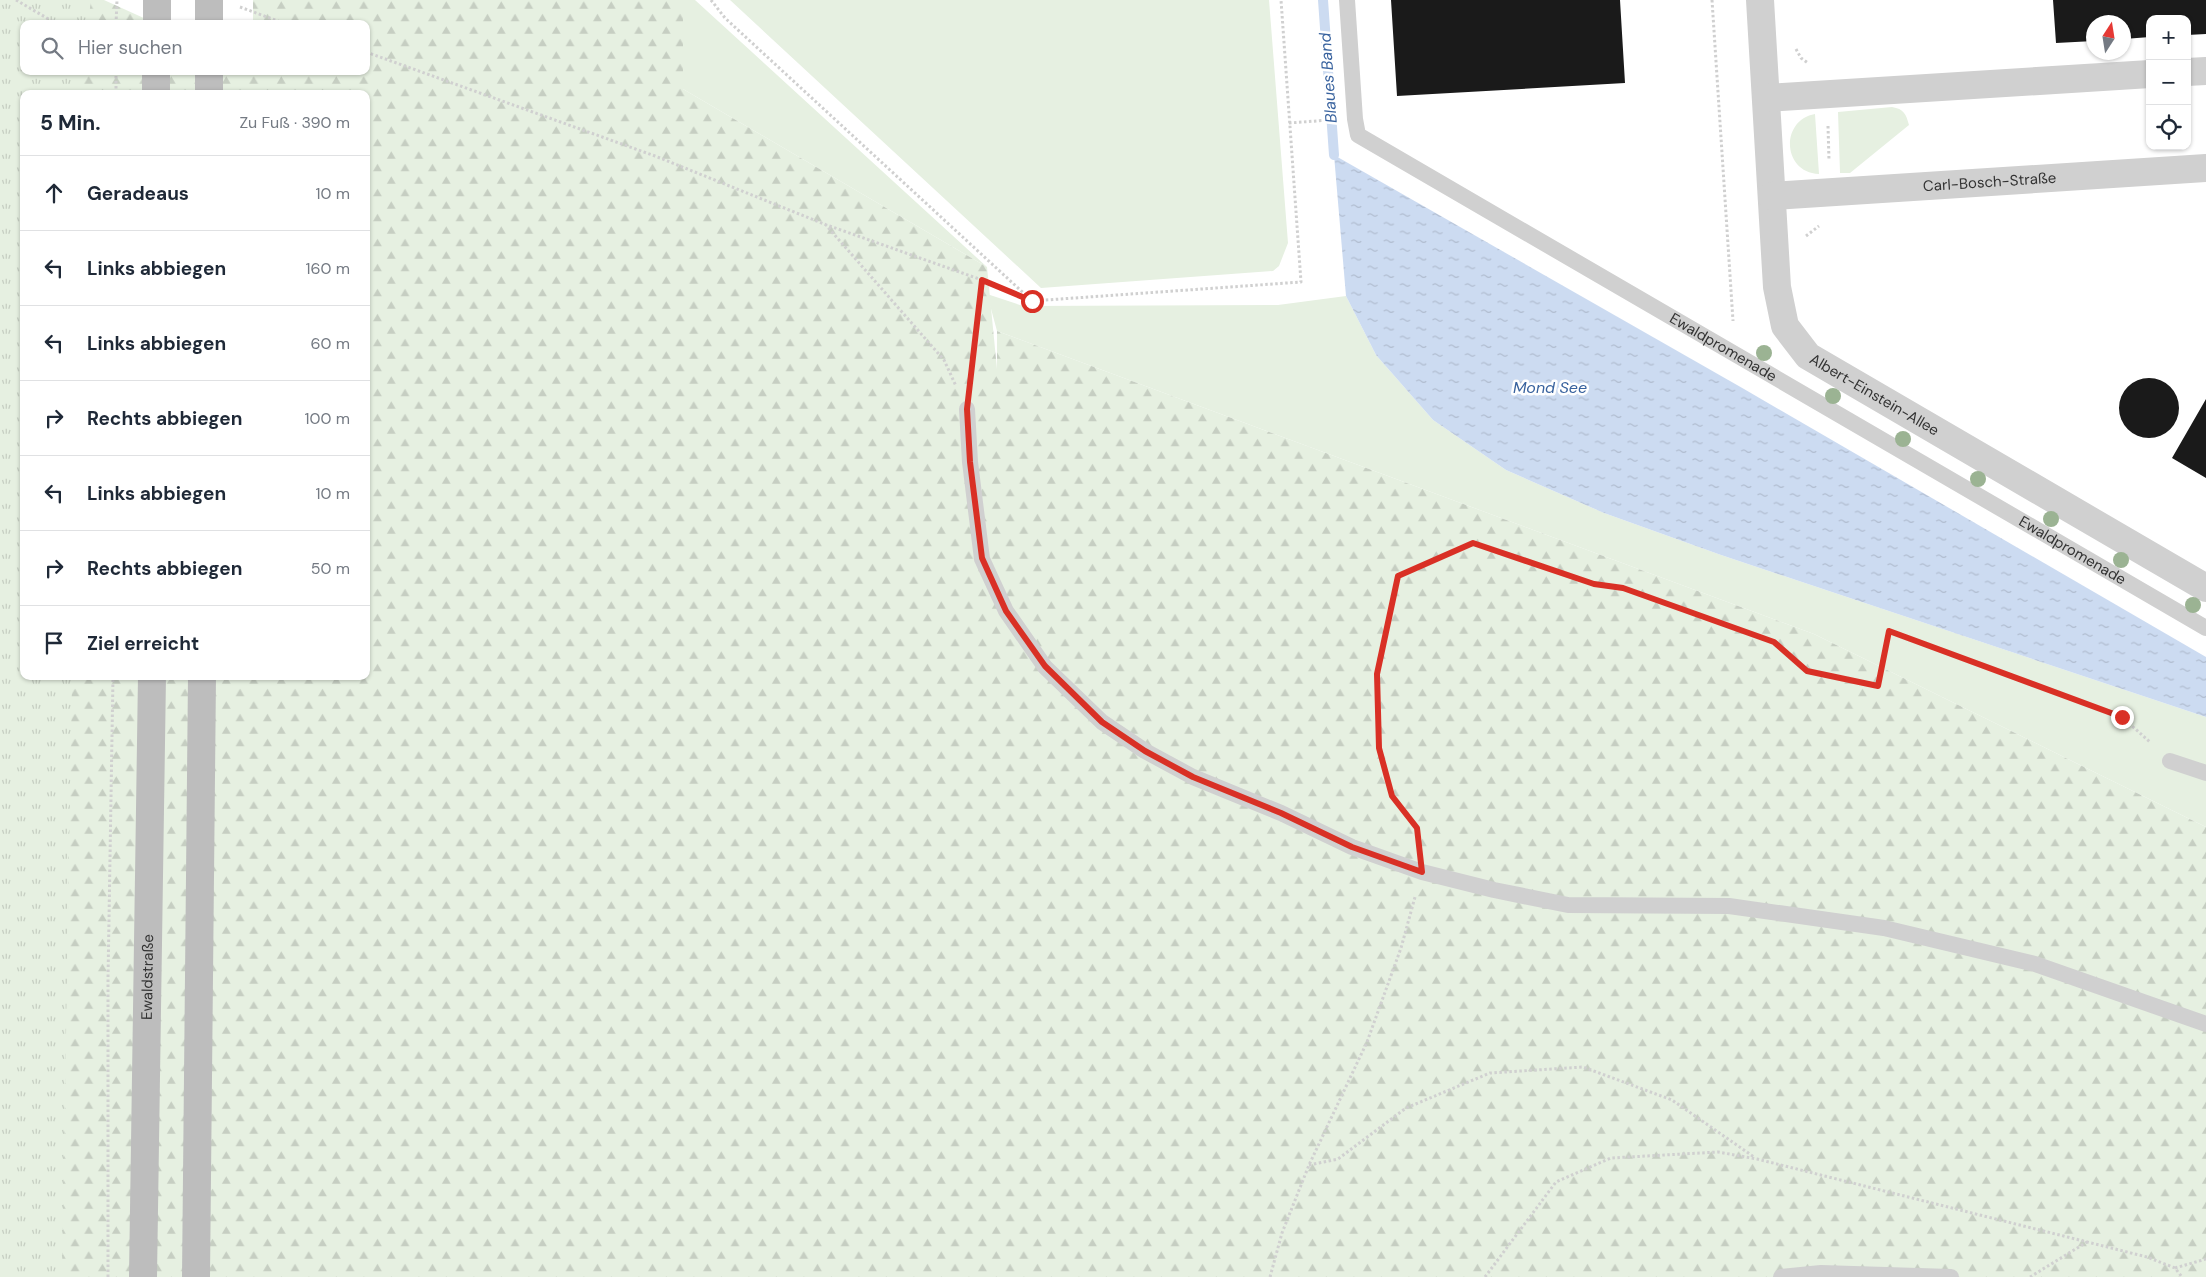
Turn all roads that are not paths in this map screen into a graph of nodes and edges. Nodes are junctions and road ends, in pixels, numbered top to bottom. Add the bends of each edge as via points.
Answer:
1 (157, 0) edge
2 (209, 0) edge
3 (1346, 0) edge
4 (1760, 0) edge
5 (157, 20) edge
6 (209, 20) edge
7 (2206, 71) edge
8 (2191, 72) edge
9 (2146, 74) edge
10 (156, 75) edge
11 (209, 75) edge
12 (156, 90) edge
13 (209, 90) edge
14 (1766, 98) junction
15 (2206, 168) edge
16 (1772, 196) junction
17 (967, 409) road end
18 (2206, 588) edge
19 (2206, 628) edge
20 (152, 680) edge
21 (202, 680) edge
22 (2170, 761) road end
23 (2206, 773) edge
24 (2206, 1024) edge
25 (144, 1277) edge
26 (196, 1277) edge
27 (1781, 1277) edge
28 (1951, 1277) edge

1 - 5 main road
2 - 6 main road
3 - 19 lane, Ewaldpromenade via 1358,136
4 - 14 street, Albert-Einstein-Allee
7 - 8 street
9 - 14 street
10 - 12 main road
11 - 13 main road
14 - 16 street, Albert-Einstein-Allee
15 - 16 street, Carl-Bosch-Straße
16 - 18 street, Albert-Einstein-Allee via 1778,287 1785,326 1808,356
17 - 24 lane via 982,558 1006,611 1045,666 1102,722 1145,751 1193,777 1281,813 1352,847 1422,872 1494,890 1568,905 1729,906 1884,928 2035,964
20 - 25 main road, Ewaldstraße
21 - 26 main road
22 - 23 lane
27 - 28 lane via 1821,1273

